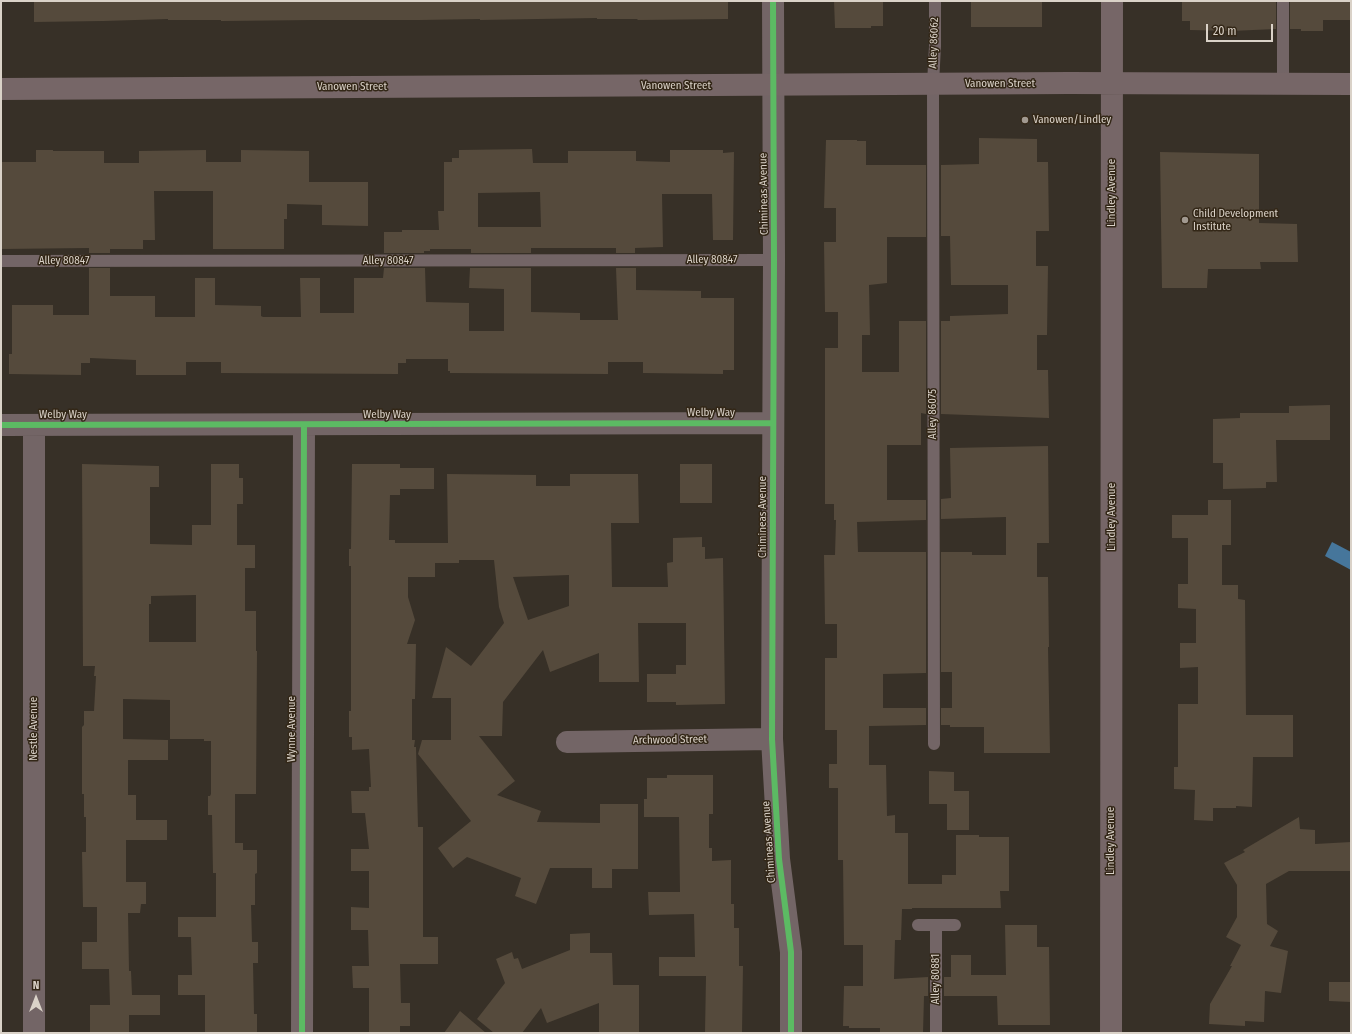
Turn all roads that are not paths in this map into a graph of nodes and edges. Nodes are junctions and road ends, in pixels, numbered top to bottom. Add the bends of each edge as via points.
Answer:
1 (773, 1) edge
2 (935, 1) edge
3 (1112, 1) edge
4 (1283, 1) edge
5 (933, 84) junction
6 (1283, 84) junction
7 (1351, 84) edge
8 (773, 85) junction
9 (1112, 85) junction
10 (1, 89) edge
11 (774, 260) junction
12 (1, 261) edge
13 (773, 422) junction
14 (1, 425) edge
15 (304, 425) junction
16 (34, 426) junction
17 (772, 739) junction
18 (567, 742) dead end
19 (934, 744) dead end
20 (918, 925) dead end
21 (936, 925) junction
22 (955, 925) dead end
23 (34, 1033) edge
24 (302, 1033) edge
25 (791, 1033) edge
26 (936, 1033) edge
27 (1111, 1033) edge

1 - 8 street, Chimineas Avenue
2 - 5 lane, Alley 86062
3 - 9 main road, Lindley Avenue
4 - 6 lane
5 - 8 main road, Vanowen Street
5 - 9 main road, Vanowen Street
5 - 19 lane, Alley 86075
6 - 7 main road, Vanowen Street
6 - 9 main road, Vanowen Street
8 - 10 main road, Vanowen Street
8 - 11 street, Chimineas Avenue
9 - 27 main road, Lindley Avenue
11 - 12 lane, Alley 80847
11 - 13 street, Chimineas Avenue
13 - 15 street, Welby Way
13 - 17 street, Chimineas Avenue
14 - 16 street, Welby Way
15 - 16 street, Welby Way
15 - 24 street, Wynne Avenue
16 - 23 street, Nestle Avenue
17 - 18 street, Archwood Street
17 - 25 street, Chimineas Avenue via 779,859 791,952
20 - 21 lane
21 - 22 lane
21 - 26 lane, Alley 80881

